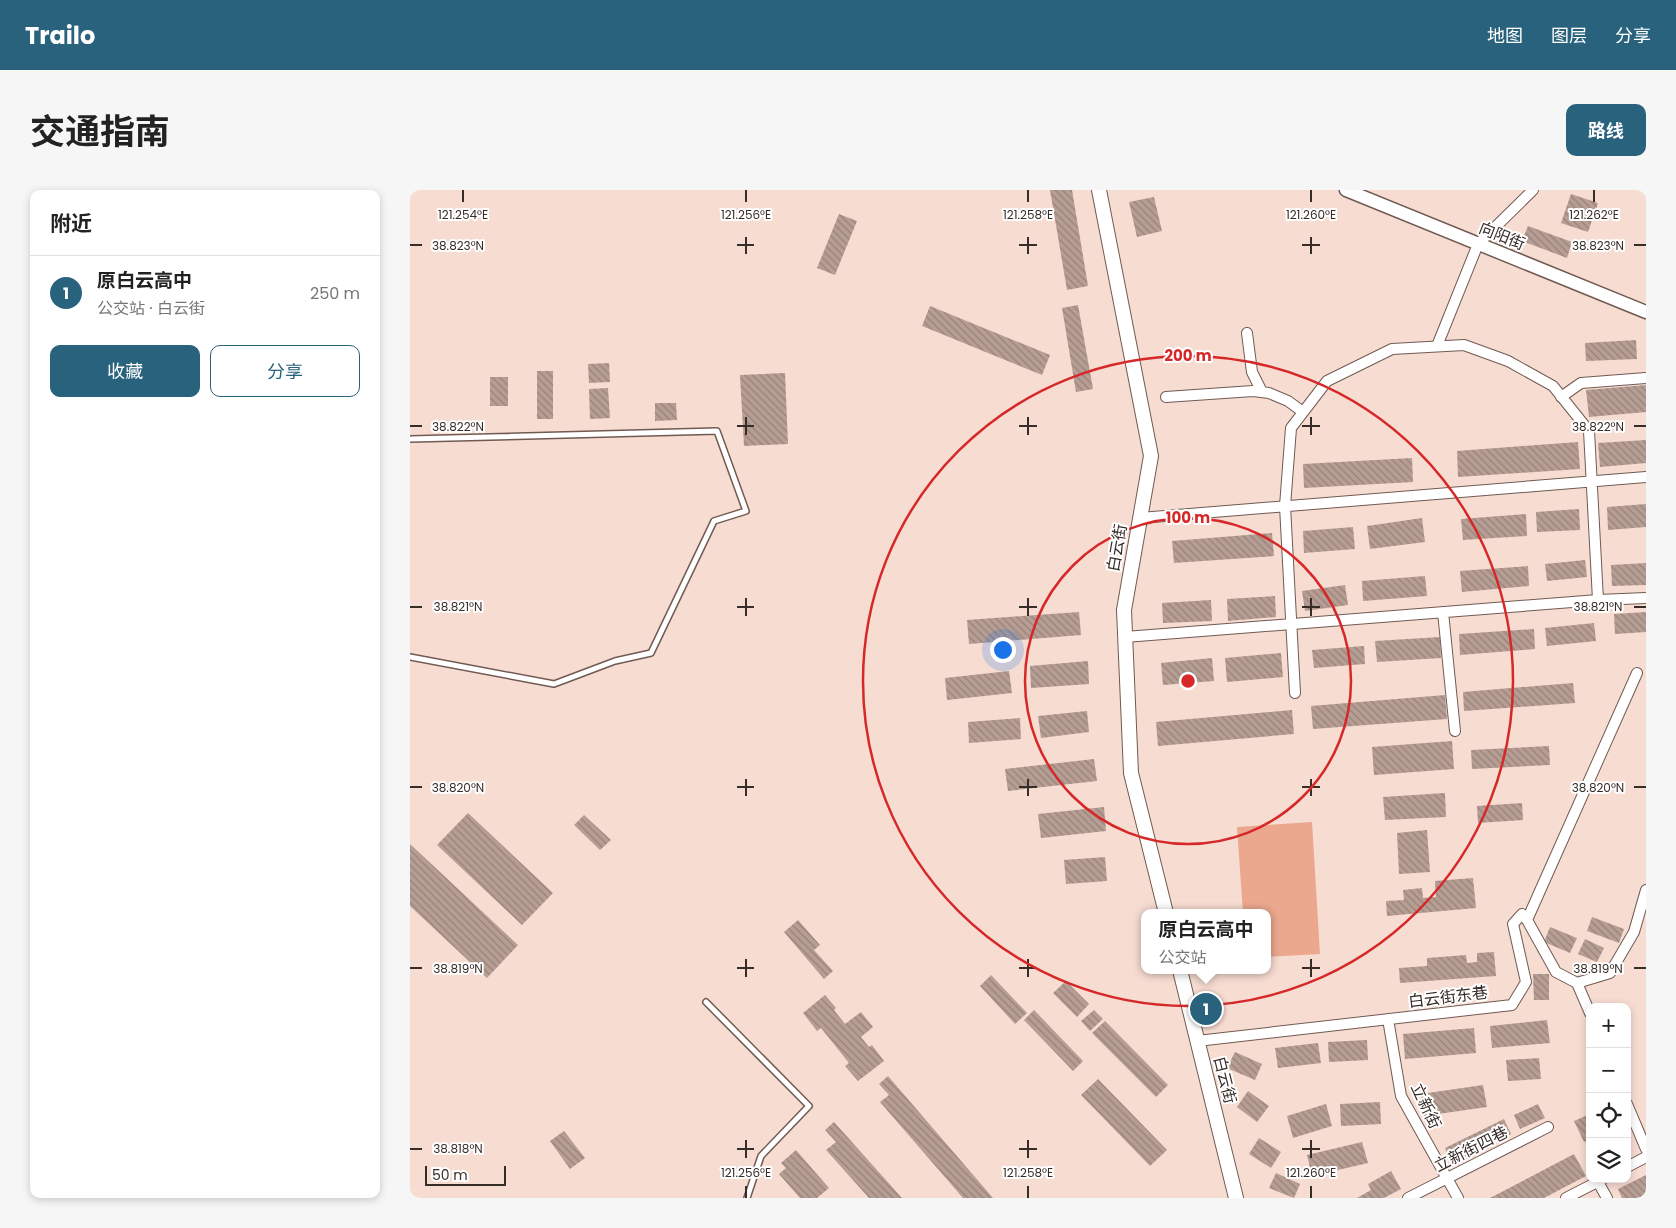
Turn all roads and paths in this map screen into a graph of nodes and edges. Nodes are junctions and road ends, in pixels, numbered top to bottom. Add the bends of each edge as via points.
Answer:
1 (1099, 190) edge
2 (1346, 190) edge
3 (1533, 190) edge
4 (1478, 244) junction
5 (1646, 312) edge
6 (1247, 333) dead end
7 (1437, 346) junction
8 (1646, 378) edge
9 (1262, 392) junction
10 (1166, 397) dead end
11 (1561, 397) junction
12 (1303, 412) junction
13 (410, 439) edge
14 (1646, 477) edge
15 (1592, 481) junction
16 (1285, 506) junction
17 (1140, 518) junction
18 (1646, 598) edge
19 (1598, 600) junction
20 (1443, 612) junction
21 (1291, 623) junction
22 (1125, 637) junction
23 (410, 657) edge
24 (1637, 673) dead end
25 (1296, 693) dead end
26 (1455, 731) dead end
27 (1646, 890) edge
28 (1165, 909) edge
29 (1526, 920) junction
30 (1181, 974) edge
31 (1577, 983) junction
32 (706, 1002) dead end
33 (1586, 1004) edge
34 (1388, 1019) junction
35 (1197, 1041) junction
36 (1631, 1113) edge
37 (1548, 1127) dead end
38 (1646, 1149) edge
39 (1646, 1157) edge
40 (1631, 1165) edge
41 (1446, 1177) junction
42 (1595, 1183) edge
43 (1602, 1183) edge
44 (747, 1198) edge
45 (1236, 1198) edge
46 (1408, 1198) edge
47 (1458, 1198) edge
48 (1566, 1198) edge
49 (1607, 1198) edge

1 - 17 main road, 白云街 via 1151,456
2 - 4 street, 向阳街
3 - 4 street
4 - 5 street, 向阳街
4 - 7 street
6 - 9 street via 1252,372
7 - 11 street via 1464,345 1508,362 1553,386
7 - 12 street via 1392,349 1327,381
8 - 11 street via 1581,383
9 - 10 street
9 - 12 street via 1288,401
11 - 15 street via 1589,431
12 - 16 street via 1291,428
13 - 23 lane via 717,431 746,511 714,521 651,653 615,661 554,684
14 - 15 street
15 - 16 street
15 - 19 street
16 - 17 street
16 - 21 street
17 - 22 main road, 白云街 via 1124,610
18 - 19 street
19 - 20 street
20 - 21 street
20 - 26 street
21 - 22 street
21 - 25 street
22 - 28 main road, 白云街 via 1131,773
24 - 29 street
27 - 31 street via 1634,932 1610,973
29 - 31 street via 1556,972
29 - 34 street, 白云街东巷 via 1522,914 1513,924 1526,982 1512,1005
30 - 35 main road, 白云街
31 - 33 street
32 - 44 lane via 809,1106 761,1156
34 - 35 street, 白云街东巷
34 - 41 street, 立新街 via 1401,1096
35 - 45 main road, 白云街
36 - 38 street
37 - 41 street, 立新街四巷
39 - 40 street
41 - 46 street, 立新街四巷
41 - 47 street, 立新街
42 - 48 street
43 - 49 street

